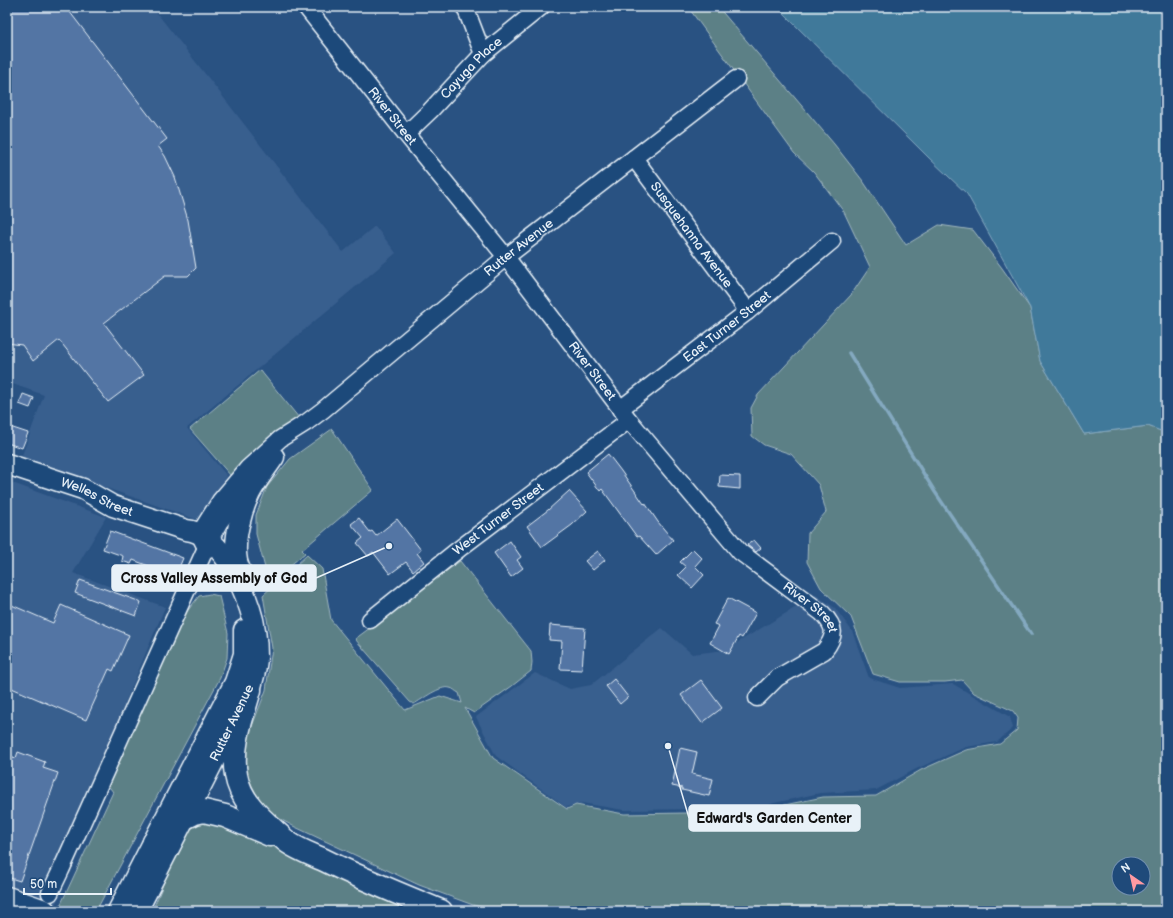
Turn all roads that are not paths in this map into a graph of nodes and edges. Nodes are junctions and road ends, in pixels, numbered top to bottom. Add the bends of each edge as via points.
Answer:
1 (306, 7) edge
2 (465, 7) edge
3 (541, 7) edge
4 (483, 54) junction
5 (736, 79) dead end
6 (406, 134) junction
7 (634, 158) junction
8 (832, 241) dead end
9 (506, 256) junction
10 (747, 312) junction
11 (624, 415) junction
12 (307, 422) junction
13 (274, 457) junction
14 (7, 464) edge
15 (200, 538) junction
16 (250, 609) junction
17 (370, 620) dead end
18 (250, 690) junction
19 (757, 698) dead end
20 (184, 818) junction
21 (154, 842) junction
22 (290, 844) junction
23 (141, 886) junction
24 (7, 898) edge
25 (47, 902) edge
26 (118, 911) edge
27 (137, 911) edge
28 (441, 911) edge

1 - 6 street, River Street
2 - 4 street
3 - 4 street, Cayuga Place
4 - 6 street, Cayuga Place
5 - 7 street, Rutter Avenue
6 - 9 street, River Street
7 - 9 street, Rutter Avenue
7 - 10 street, Susquehanna Avenue
8 - 10 street, East Turner Street
9 - 11 street, River Street
9 - 12 street, Rutter Avenue
10 - 11 street, East Turner Street
11 - 17 street, West Turner Street
11 - 19 street, River Street via 740,552 822,613 833,628 829,645 824,651 777,678
12 - 13 street, Rutter Avenue
12 - 15 street, Rutter Avenue via 280,439 248,468 220,501
13 - 15 street, Rutter Avenue via 237,497 219,523
13 - 16 main road via 250,492 239,528 237,560
14 - 15 main road, Welles Street via 83,489 113,506
15 - 16 main road, Rutter Avenue via 222,553 231,565
15 - 21 main road, Rutter Avenue via 224,570 237,596 244,628 244,654 235,682
15 - 25 street, Rutter Avenue
16 - 18 main road, Rutter Avenue via 257,659
18 - 20 main road, Rutter Avenue
18 - 22 highway via 237,732 236,776 252,810
20 - 21 highway via 172,825
20 - 22 highway via 204,811 226,816
20 - 23 main road, Rutter Avenue
21 - 23 main road, Rutter Avenue
22 - 28 highway via 348,872
23 - 26 main road, Rutter Avenue
23 - 27 main road, Rutter Avenue
24 - 25 highway

